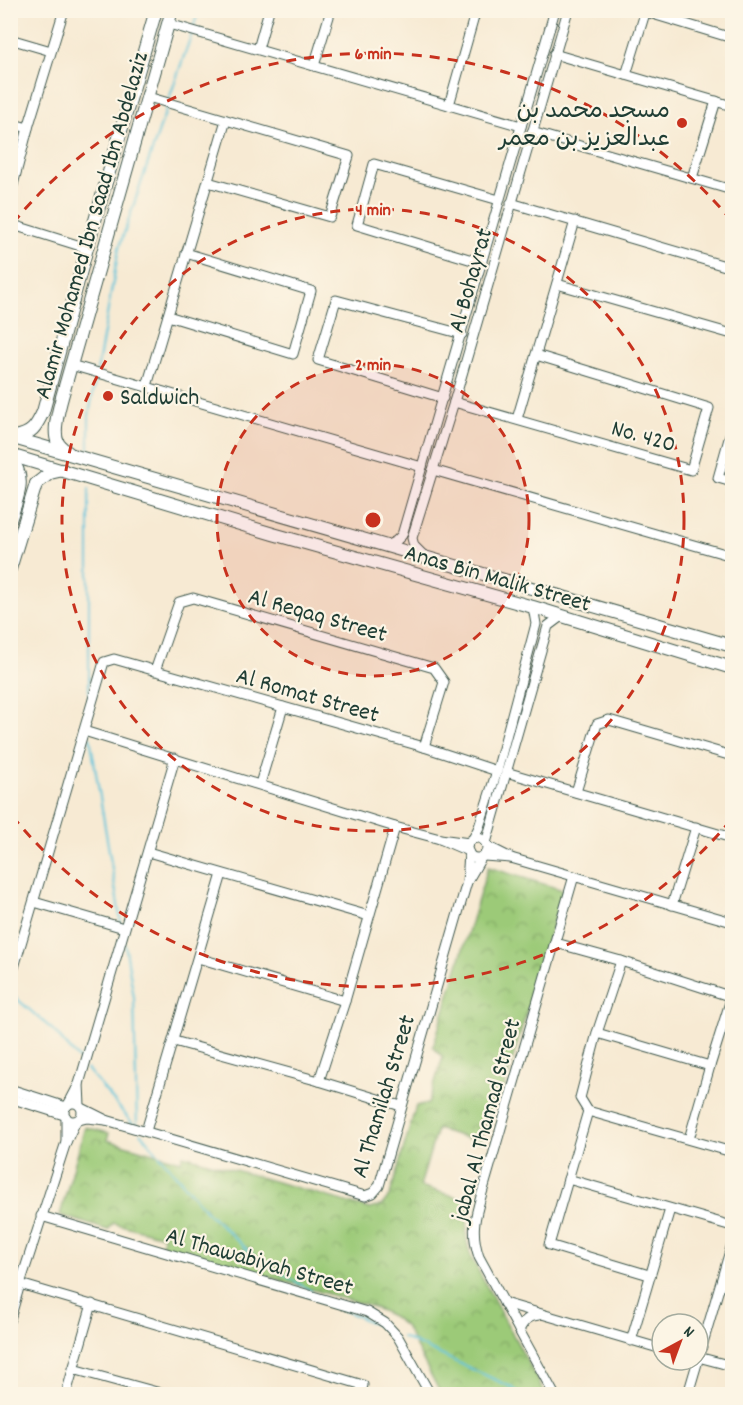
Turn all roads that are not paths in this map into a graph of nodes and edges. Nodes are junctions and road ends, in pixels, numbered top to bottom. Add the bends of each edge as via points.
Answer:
1 (64, 10) edge
2 (172, 10) edge
3 (269, 10) edge
4 (331, 10) edge
5 (476, 10) edge
6 (555, 10) edge
7 (568, 10) edge
8 (156, 11) edge
9 (646, 11) edge
10 (169, 24) junction
11 (732, 38) edge
12 (10, 39) edge
13 (544, 49) junction
14 (258, 50) junction
15 (51, 51) junction
16 (554, 53) junction
17 (314, 66) junction
18 (626, 75) junction
19 (148, 97) junction
20 (716, 101) junction
21 (449, 105) junction
22 (732, 106) edge
23 (226, 120) junction
24 (10, 123) edge
25 (521, 126) junction
26 (28, 128) junction
27 (532, 132) junction
28 (693, 178) junction
29 (208, 182) junction
30 (732, 190) edge
31 (10, 195) edge
32 (499, 200) junction
33 (511, 203) junction
34 (575, 221) junction
35 (10, 224) edge
36 (87, 248) junction
37 (186, 253) junction
38 (482, 263) junction
39 (732, 268) edge
40 (557, 284) junction
41 (168, 316) junction
42 (732, 332) edge
43 (462, 334) junction
44 (536, 355) junction
45 (71, 365) junction
46 (147, 386) junction
47 (443, 398) junction
48 (454, 402) junction
49 (43, 412) junction
50 (58, 416) junction
51 (517, 419) junction
52 (732, 428) edge
53 (12, 437) edge
54 (72, 454) junction
55 (10, 457) edge
56 (422, 467) junction
57 (63, 470) junction
58 (433, 470) junction
59 (21, 479) junction
60 (732, 482) edge
61 (36, 484) junction
62 (407, 519) junction
63 (10, 520) edge
64 (416, 524) junction
65 (388, 545) junction
66 (424, 556) junction
67 (732, 556) edge
68 (10, 569) edge
69 (533, 607) junction
70 (560, 617) junction
71 (704, 637) junction
72 (732, 646) edge
73 (698, 657) junction
74 (732, 668) edge
75 (155, 671) junction
76 (283, 707) junction
77 (84, 730) junction
78 (424, 747) junction
79 (732, 756) edge
80 (175, 758) junction
81 (501, 772) junction
82 (260, 784) junction
83 (576, 792) junction
84 (395, 827) junction
85 (696, 827) junction
86 (732, 838) edge
87 (487, 844) junction
88 (470, 847) junction
89 (148, 852) junction
90 (482, 857) junction
91 (511, 858) junction
92 (222, 874) junction
93 (574, 876) junction
94 (467, 882) junction
95 (34, 902) junction
96 (672, 905) junction
97 (369, 916) junction
98 (732, 922) edge
99 (124, 928) junction
100 (556, 943) junction
101 (198, 958) junction
102 (621, 961) junction
103 (10, 981) edge
104 (732, 996) edge
105 (345, 1001) junction
106 (597, 1033) junction
107 (174, 1041) junction
108 (710, 1066) junction
109 (319, 1081) junction
110 (79, 1084) junction
111 (10, 1089) edge
112 (10, 1098) edge
113 (401, 1106) junction
114 (81, 1107) junction
115 (62, 1110) junction
116 (588, 1111) junction
117 (106, 1120) junction
118 (77, 1121) junction
119 (146, 1131) junction
120 (689, 1140) junction
121 (66, 1142) junction
122 (732, 1152) edge
123 (568, 1179) junction
124 (670, 1209) junction
125 (41, 1216) junction
126 (732, 1226) edge
127 (732, 1244) edge
128 (649, 1275) junction
129 (20, 1284) junction
130 (504, 1303) junction
131 (92, 1304) junction
132 (541, 1315) junction
133 (710, 1318) edge
134 (10, 1319) edge
135 (519, 1330) junction
136 (631, 1341) junction
137 (650, 1347) edge
138 (710, 1361) edge
139 (732, 1366) edge
140 (73, 1369) junction
141 (694, 1372) edge
142 (66, 1395) edge
143 (164, 1395) edge
144 (360, 1395) edge
145 (430, 1395) edge
146 (554, 1395) edge
147 (688, 1395) edge

1 - 15 street
2 - 10 main road, Alamir Mohamed Ibn Saad Ibn Abdelaziz
3 - 14 street
4 - 17 street
5 - 21 street
6 - 13 street, Al Bohayrat
7 - 16 street, Al Bohayrat
8 - 36 main road, Alamir Mohamed Ibn Saad Ibn Abdelaziz
9 - 11 street
9 - 18 street
10 - 14 street
10 - 19 main road, Alamir Mohamed Ibn Saad Ibn Abdelaziz
12 - 15 street
13 - 16 street
13 - 25 street, Al Bohayrat
14 - 17 street
15 - 26 street
16 - 18 street
16 - 27 street, Al Bohayrat
17 - 21 street
18 - 20 street
19 - 23 street
19 - 45 main road, Alamir Mohamed Ibn Saad Ibn Abdelaziz
20 - 22 street
20 - 28 street
21 - 25 street
23 - 29 street
23 - 29 street via 349,156 330,217
24 - 26 street
25 - 32 street, Al Bohayrat
26 - 31 street
27 - 28 street
27 - 33 street, Al Bohayrat
28 - 30 street
29 - 37 street
32 - 38 street, Al Bohayrat
32 - 38 street via 374,164 357,225
33 - 34 street
33 - 48 street, Al Bohayrat
34 - 39 street
34 - 40 street
35 - 36 street
36 - 49 main road, Alamir Mohamed Ibn Saad Ibn Abdelaziz
37 - 41 street
37 - 41 street via 311,291 296,344 293,354
38 - 43 street, Al Bohayrat
40 - 42 street
40 - 44 street
41 - 46 street
43 - 47 street, Al Bohayrat
43 - 47 street via 336,300 318,360
44 - 51 street
44 - 51 street, No. 420 via 708,408 691,470
45 - 46 street
45 - 50 main road, Alamir Mohamed Ibn Saad Ibn Abdelaziz
46 - 56 street
47 - 56 street, Al Bohayrat
48 - 51 street, No. 420
48 - 58 street, Al Bohayrat
49 - 50 main road, Alamir Mohamed Ibn Saad Ibn Abdelaziz via 50,417
49 - 53 main road via 33,431
50 - 54 main road via 56,440
52 - 60 street via 718,478
53 - 54 main road, Anas Bin Malik Street
54 - 65 main road, Anas Bin Malik Street
55 - 57 main road, Anas Bin Malik Street
55 - 59 main road
56 - 62 street, Al Bohayrat
57 - 61 main road via 50,473
57 - 69 main road, Anas Bin Malik Street
58 - 64 street, Al Bohayrat
58 - 67 street
59 - 61 main road via 32,478
59 - 63 main road
61 - 68 main road
62 - 64 street via 409,527
62 - 65 street, Al Bohayrat via 402,535
64 - 66 street, Al Bohayrat via 414,546
65 - 66 main road, Anas Bin Malik Street
66 - 71 main road, Anas Bin Malik Street
69 - 70 main road, Anas Bin Malik Street
69 - 81 street via 536,624
70 - 73 main road, Anas Bin Malik Street
70 - 81 street via 548,626
71 - 72 main road, Anas Bin Malik Street
71 - 73 main road via 708,649
73 - 74 main road, Anas Bin Malik Street
75 - 76 street, Al Romat Street
75 - 77 street, Al Romat Street via 114,658 104,662
75 - 78 street, Al Reqaq Street via 178,602 193,598 434,668 444,682
76 - 78 street, Al Romat Street
76 - 82 street
77 - 80 street
77 - 95 street
78 - 81 street, Al Romat Street
79 - 83 street via 609,720 597,723
80 - 82 street
80 - 89 street
81 - 83 street, Al Romat Street
81 - 87 street
81 - 88 street
82 - 84 street
83 - 85 street, Al Romat Street
84 - 88 street
84 - 97 street
85 - 86 street, Al Romat Street
85 - 96 street
87 - 88 street via 481,839
87 - 90 street
87 - 91 street
88 - 90 street via 473,857
88 - 94 street
89 - 92 street
89 - 99 street
90 - 91 street
90 - 94 street
91 - 93 street
92 - 97 street
92 - 101 street
93 - 96 street
93 - 100 street, jabal Al Thamad Street
94 - 113 street, Al Thamilah Street
95 - 99 street
95 - 103 street
96 - 98 street
97 - 105 street
99 - 110 street
100 - 102 street
100 - 130 street, jabal Al Thamad Street via 474,1223 473,1241 479,1257
101 - 105 street
101 - 107 street
102 - 104 street
102 - 106 street
104 - 108 street
105 - 109 street
106 - 108 street
106 - 116 street via 580,1098
107 - 109 street
107 - 119 street
108 - 120 street
109 - 113 street
110 - 114 street
110 - 115 street
111 - 115 street
112 - 115 street
113 - 119 street, Al Thamilah Street via 379,1186 365,1196
114 - 115 street via 74,1103
114 - 117 street
114 - 118 street via 82,1115
115 - 118 street via 70,1121
115 - 121 street
116 - 120 street
116 - 123 street
117 - 118 street
117 - 119 street, Al Thamilah Street
118 - 121 street
120 - 122 street
121 - 125 street
123 - 124 street
123 - 128 street via 549,1245
124 - 126 street
124 - 128 street
125 - 129 street
125 - 145 street, Al Thawabiyah Street via 367,1312 386,1323 398,1337
127 - 133 street
128 - 136 street
129 - 131 street
129 - 134 street
130 - 132 street
130 - 135 street, jabal Al Thamad Street
131 - 140 street
131 - 144 street via 363,1385
132 - 135 street via 532,1315
132 - 136 street
135 - 146 street, jabal Al Thamad Street
136 - 137 street
138 - 139 street
140 - 142 street
140 - 143 street
141 - 147 street

